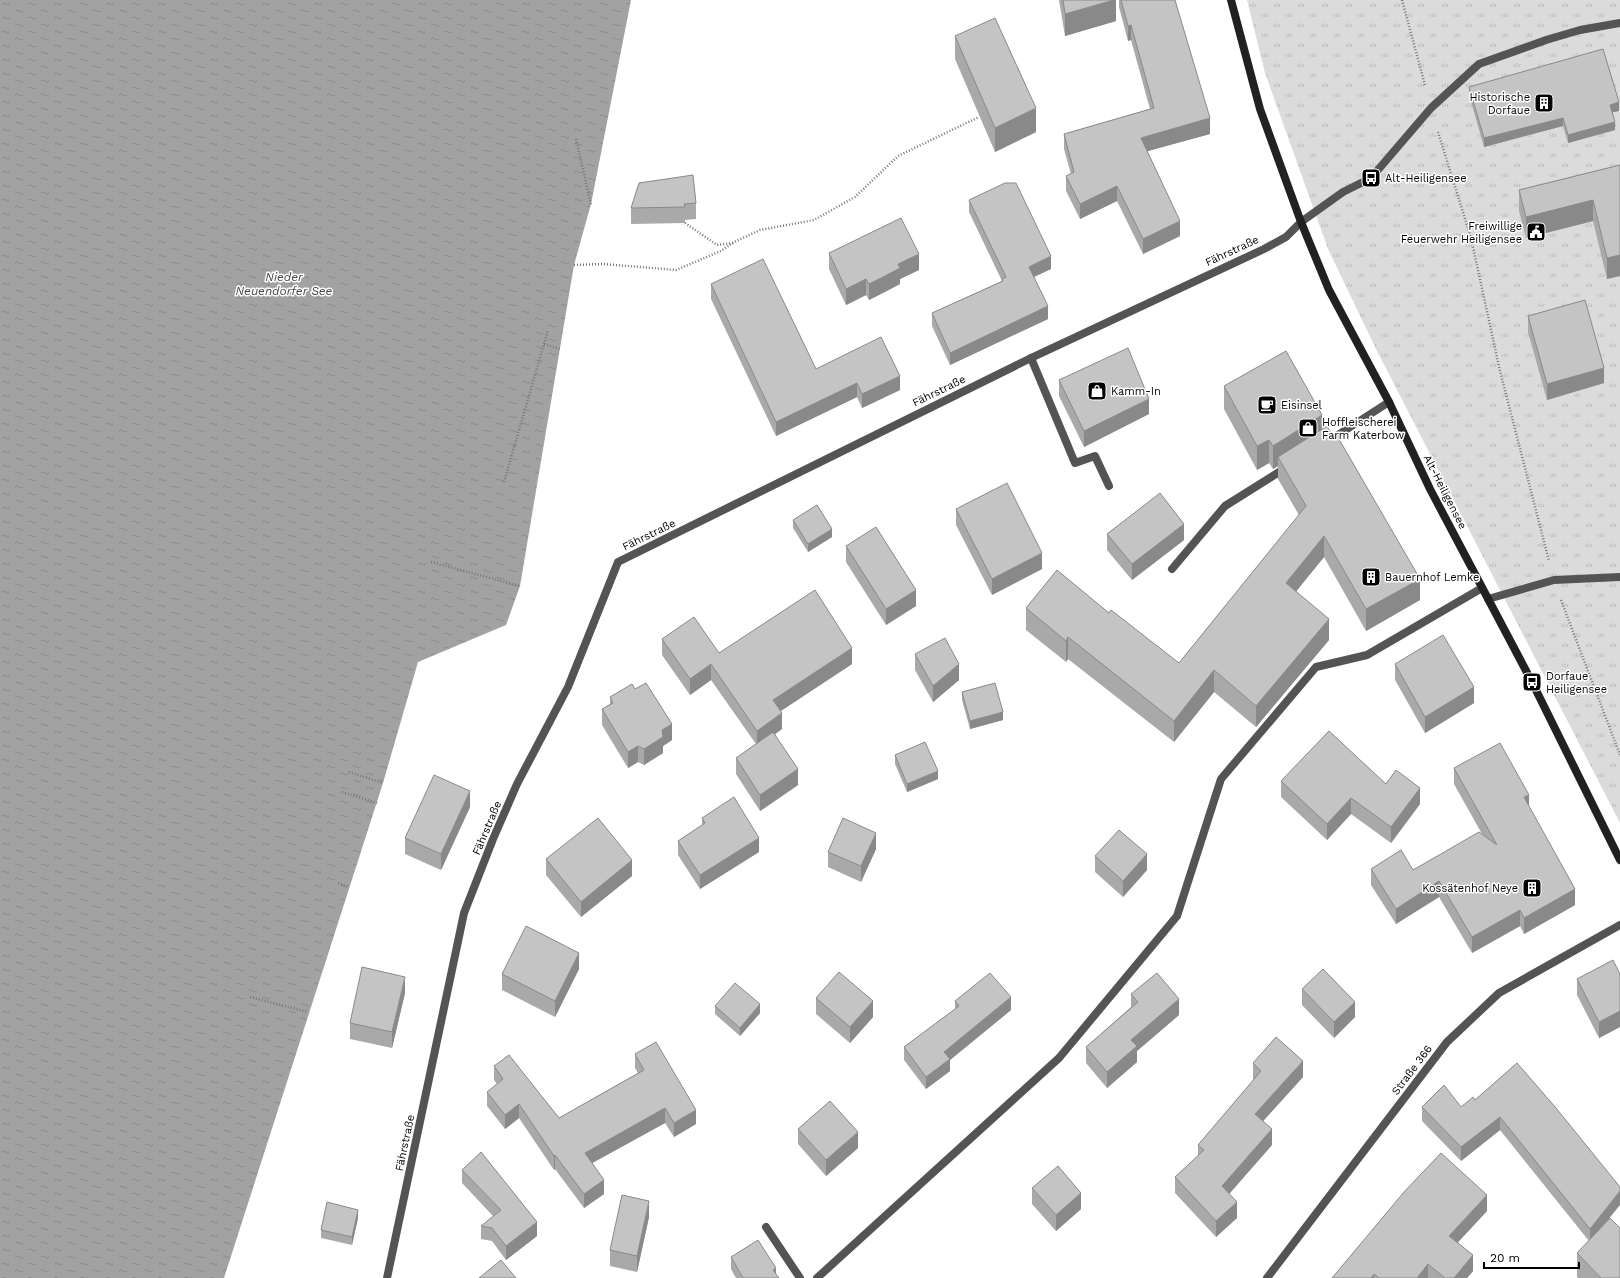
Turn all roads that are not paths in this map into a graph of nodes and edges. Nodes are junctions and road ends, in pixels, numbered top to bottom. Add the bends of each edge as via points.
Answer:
1 (1231, 0) edge
2 (1620, 24) edge
3 (1301, 222) junction
4 (1031, 358) junction
5 (1389, 402) junction
6 (1317, 448) edge
7 (1298, 461) edge
8 (1109, 486) dead end
9 (1172, 569) dead end
10 (1620, 577) edge
11 (1482, 588) junction
12 (1488, 599) junction
13 (1620, 860) edge
14 (1620, 925) edge
15 (766, 1227) dead end
16 (387, 1278) edge
17 (800, 1278) edge
18 (817, 1278) edge
19 (1267, 1278) edge

1 - 3 main road, Alt-Heiligensee via 1260,109
2 - 3 street via 1580,30 1479,64 1431,108 1371,178 1343,192
3 - 4 street, Fährstraße via 1286,237 1264,249
3 - 5 main road, Alt-Heiligensee via 1330,290
4 - 8 street via 1075,463 1095,456
4 - 16 street, Fährstraße via 618,562 568,687 518,784 464,913
5 - 6 street
5 - 11 main road, Alt-Heiligensee via 1430,489
7 - 9 street via 1225,506
10 - 12 street via 1554,580
11 - 12 main road, Alt-Heiligensee
11 - 18 street via 1367,655 1316,668 1221,779 1177,916 1059,1058
12 - 13 main road, Alt-Heiligensee
14 - 19 street, Straße 366 via 1499,993 1447,1042
15 - 17 street

